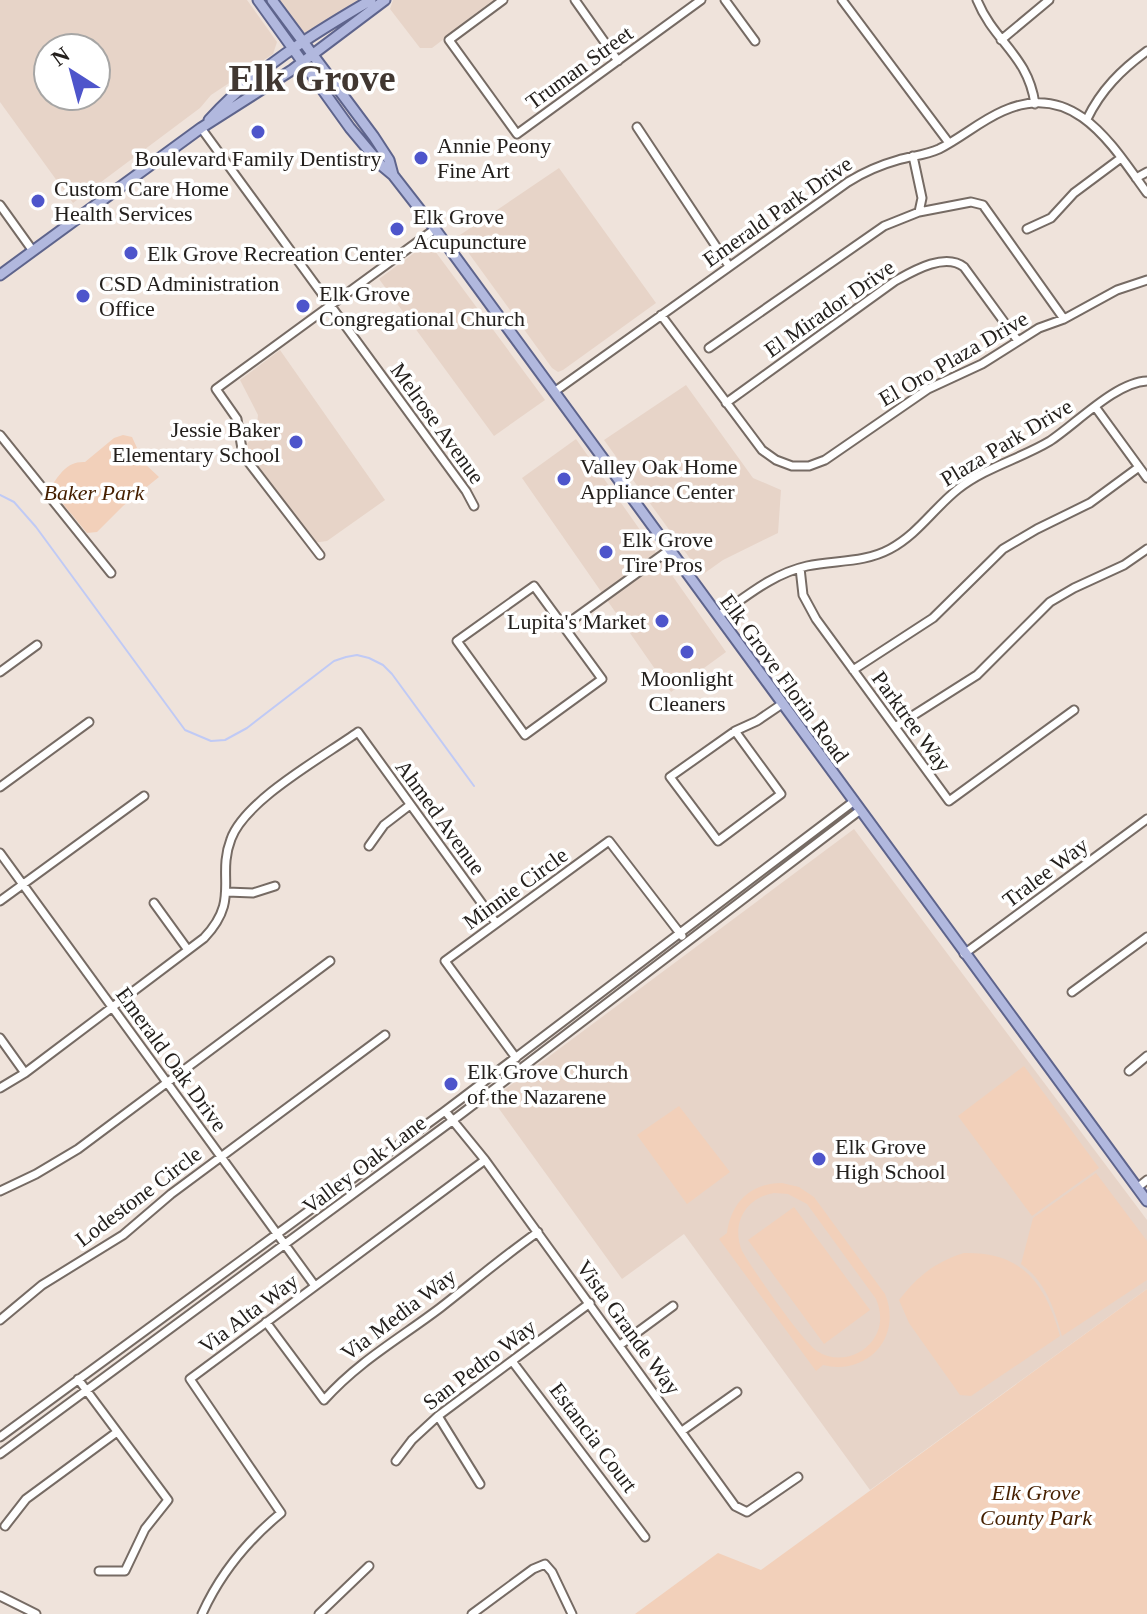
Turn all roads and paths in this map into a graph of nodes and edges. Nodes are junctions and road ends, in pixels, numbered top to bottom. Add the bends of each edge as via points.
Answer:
1 (258, 0) edge
2 (272, 0) edge
3 (371, 0) edge
4 (385, 0) edge
5 (503, 0) edge
6 (575, 0) edge
7 (701, 0) edge
8 (725, 0) edge
9 (842, 0) edge
10 (977, 0) edge
11 (1049, 0) edge
12 (1001, 40) junction
13 (755, 41) dead end
14 (304, 43) junction
15 (294, 50) junction
16 (1147, 51) edge
17 (313, 55) junction
18 (618, 61) junction
19 (302, 63) junction
20 (1035, 104) junction
21 (1087, 119) junction
22 (637, 127) dead end
23 (201, 128) junction
24 (949, 143) junction
25 (913, 156) junction
26 (1121, 158) junction
27 (1147, 172) edge
28 (393, 175) junction
29 (1136, 178) junction
30 (1147, 193) edge
31 (0, 205) edge
32 (919, 212) junction
33 (435, 229) junction
34 (1027, 229) dead end
35 (33, 251) junction
36 (729, 266) junction
37 (0, 275) edge
38 (1147, 280) edge
39 (330, 305) junction
40 (661, 315) junction
41 (1064, 319) junction
42 (1018, 341) junction
43 (709, 348) dead end
44 (1147, 381) edge
45 (554, 392) junction
46 (726, 403) junction
47 (1096, 408) junction
48 (0, 435) edge
49 (1139, 467) junction
50 (1147, 478) edge
51 (474, 506) dead end
52 (1147, 549) edge
53 (669, 550) junction
54 (320, 555) dead end
55 (800, 568) junction
56 (111, 573) dead end
57 (718, 616) junction
58 (564, 626) junction
59 (37, 645) dead end
60 (853, 670) junction
61 (0, 672) edge
62 (782, 704) junction
63 (1074, 710) dead end
64 (89, 722) dead end
65 (895, 727) junction
66 (735, 731) junction
67 (0, 787) edge
68 (144, 796) dead end
69 (410, 805) junction
70 (856, 806) junction
71 (1147, 819) edge
72 (369, 846) dead end
73 (0, 853) edge
74 (23, 885) junction
75 (275, 886) dead end
76 (227, 892) junction
77 (0, 901) edge
78 (154, 903) dead end
79 (496, 923) junction
80 (680, 933) junction
81 (1147, 937) edge
82 (686, 941) junction
83 (188, 950) junction
84 (964, 954) junction
85 (330, 961) dead end
86 (1072, 992) dead end
87 (111, 1006) junction
88 (385, 1035) dead end
89 (0, 1038) edge
90 (1147, 1056) edge
91 (515, 1057) junction
92 (522, 1067) junction
93 (1129, 1071) dead end
94 (25, 1073) junction
95 (166, 1081) junction
96 (0, 1088) edge
97 (445, 1111) junction
98 (452, 1121) junction
99 (221, 1157) junction
100 (485, 1160) junction
101 (1147, 1180) edge
102 (1137, 1188) junction
103 (0, 1191) edge
104 (1147, 1201) edge
105 (538, 1232) junction
106 (277, 1234) junction
107 (286, 1245) junction
108 (315, 1286) junction
109 (590, 1303) junction
110 (673, 1306) dead end
111 (0, 1320) edge
112 (266, 1322) junction
113 (620, 1345) junction
114 (512, 1361) junction
115 (78, 1379) junction
116 (87, 1391) junction
117 (737, 1392) dead end
118 (438, 1416) junction
119 (682, 1431) junction
120 (117, 1432) junction
121 (0, 1437) edge
122 (0, 1454) edge
123 (396, 1461) dead end
124 (798, 1477) dead end
125 (480, 1484) dead end
126 (5, 1526) dead end
127 (645, 1537) dead end
128 (369, 1566) dead end
129 (99, 1571) dead end
130 (0, 1596) edge
131 (36, 1614) edge
132 (202, 1614) edge
133 (319, 1614) edge
134 (472, 1614) edge
135 (572, 1614) edge

1 - 15 main road, Elk Grove Florin Road
2 - 14 main road, Elk Grove Florin Road
3 - 14 main road
4 - 17 main road
5 - 18 street, Truman Street via 449,40 517,134
6 - 18 street
7 - 18 street, Truman Street
8 - 13 street
9 - 24 street
10 - 12 street
11 - 12 street
12 - 20 street via 1024,66
14 - 15 main road
14 - 17 main road, Elk Grove Florin Road
15 - 19 main road, Elk Grove Florin Road
15 - 23 main road via 229,98
16 - 21 street via 1114,78
17 - 19 main road
17 - 28 main road, Elk Grove Florin Road via 374,137
19 - 23 main road
19 - 28 main road, Elk Grove Florin Road
20 - 21 street, Emerald Park Drive via 1061,107
20 - 24 street, Emerald Park Drive via 1001,112
21 - 26 street, Emerald Park Drive
22 - 36 street
23 - 35 main road
23 - 39 street, Melrose Avenue
24 - 25 street, Emerald Park Drive
25 - 32 street via 922,198
25 - 36 street, Emerald Park Drive via 848,182
26 - 29 street, Emerald Park Drive
26 - 34 street via 1074,193 1051,218
27 - 29 street
28 - 33 main road, Elk Grove Florin Road
29 - 30 street, Emerald Park Drive
31 - 35 street
32 - 41 street via 981,203
32 - 43 street via 884,226
33 - 39 street
33 - 45 main road, Elk Grove Florin Road
35 - 37 main road
36 - 40 street, Emerald Park Drive
38 - 41 street, El Oro Plaza Drive via 1107,294
39 - 51 street, Melrose Avenue
39 - 54 street via 216,389 237,419 243,455
40 - 45 street, Emerald Park Drive
40 - 46 street, El Oro Plaza Drive
41 - 42 street, El Oro Plaza Drive
42 - 46 street, El Oro Plaza Drive via 921,393 809,466 792,466 768,456
42 - 46 street, El Mirador Drive via 964,267 943,262 895,281
44 - 47 street, Plaza Park Drive via 1133,383
45 - 53 main road, Elk Grove Florin Road
47 - 49 street
47 - 55 street, Plaza Park Drive via 1036,449 975,477 890,550
48 - 56 street
49 - 50 street
49 - 60 street via 1090,503 1003,549 933,618
52 - 65 street via 1050,602 977,675
53 - 57 main road, Elk Grove Florin Road
53 - 58 street
55 - 57 street, Plaza Park Drive via 760,586
55 - 60 street, Parktree Way via 810,611
57 - 62 main road, Elk Grove Florin Road
58 - 58 street via 602,679 525,735 457,641 534,586
59 - 61 street
60 - 65 street, Parktree Way
62 - 66 street
62 - 70 main road, Elk Grove Florin Road
63 - 65 street, Parktree Way via 949,801
64 - 67 street
66 - 66 street via 670,777 718,841 781,794
68 - 74 street
69 - 72 street via 384,825
69 - 76 street, Ahmed Avenue via 358,732 245,814 228,846
69 - 79 street, Ahmed Avenue
70 - 80 street, Valley Oak Lane
70 - 82 street, Valley Oak Lane
70 - 84 main road, Elk Grove Florin Road
71 - 84 street, Tralee Way
73 - 74 street, Emerald Oak Drive
74 - 77 street
74 - 87 street, Emerald Oak Drive
75 - 76 street via 253,893
76 - 83 street via 216,923
78 - 83 street
79 - 80 street, Minnie Circle via 609,841
79 - 91 street, Minnie Circle via 445,961
80 - 82 street, Minnie Circle
80 - 91 street, Valley Oak Lane
81 - 86 street
82 - 92 street, Valley Oak Lane
83 - 87 street
84 - 102 main road, Elk Grove Florin Road
85 - 95 street
87 - 94 street
87 - 95 street, Emerald Oak Drive
88 - 99 street, Lodestone Circle
89 - 94 street
90 - 93 street
91 - 92 street, Minnie Circle
91 - 97 street, Valley Oak Lane
92 - 98 street, Valley Oak Lane
94 - 96 street
95 - 99 street, Emerald Oak Drive
95 - 103 street via 78,1149
97 - 98 street, Vista Grande Way
97 - 106 street, Valley Oak Lane
98 - 100 street, Vista Grande Way
98 - 107 street, Valley Oak Lane
99 - 106 street, Emerald Oak Drive
99 - 111 street, Lodestone Circle via 123,1235 42,1285
100 - 105 street, Vista Grande Way
100 - 108 street, Via Alta Way
101 - 102 street
102 - 104 main road, Elk Grove Florin Road
105 - 109 street, Vista Grande Way
105 - 112 street, Via Media Way via 369,1357 324,1400
106 - 107 street, Emerald Oak Drive
106 - 115 street, Valley Oak Lane
107 - 108 street, Emerald Oak Drive
107 - 116 street, Valley Oak Lane
108 - 112 street, Via Alta Way
109 - 113 street, Vista Grande Way
109 - 114 street, San Pedro Way
110 - 113 street
112 - 132 street, Via Alta Way via 190,1379 281,1513 232,1563
113 - 119 street, Vista Grande Way
114 - 118 street, San Pedro Way
114 - 127 street, Estancia Court
115 - 116 street
115 - 121 street, Valley Oak Lane
116 - 120 street
116 - 122 street, Valley Oak Lane
117 - 119 street
118 - 123 street, San Pedro Way
118 - 125 street
119 - 124 street, Vista Grande Way via 740,1510 747,1512
120 - 126 street via 26,1499
120 - 129 street via 168,1500 145,1529 125,1571
128 - 133 street
130 - 131 street
134 - 135 street via 545,1564

